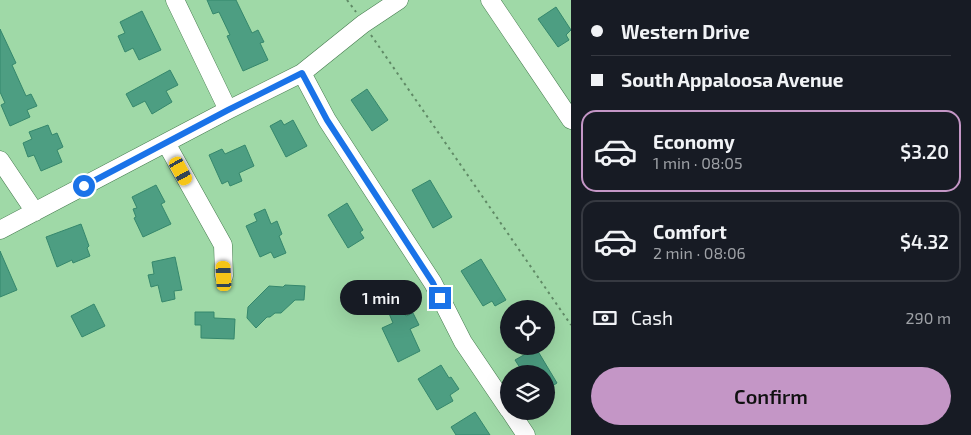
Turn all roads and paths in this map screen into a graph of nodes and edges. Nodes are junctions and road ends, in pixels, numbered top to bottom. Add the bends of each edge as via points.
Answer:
1 (175, 0) edge
2 (347, 0) edge
3 (399, 0) edge
4 (490, 0) edge
5 (357, 14) dead end
6 (370, 34) dead end
7 (302, 73) junction
8 (228, 110) junction
9 (571, 120) edge
10 (166, 143) junction
11 (0, 160) edge
12 (35, 212) junction
13 (0, 230) edge
14 (224, 276) dead end
15 (571, 325) edge
16 (500, 397) edge
17 (516, 420) edge
18 (526, 435) edge

1 - 8 street
2 - 5 path
3 - 7 street
4 - 9 street
6 - 15 path
7 - 8 street
7 - 16 street via 327,120 433,283 462,342
8 - 10 street
10 - 12 street
10 - 14 street via 223,246
11 - 12 street
12 - 13 street
17 - 18 street

